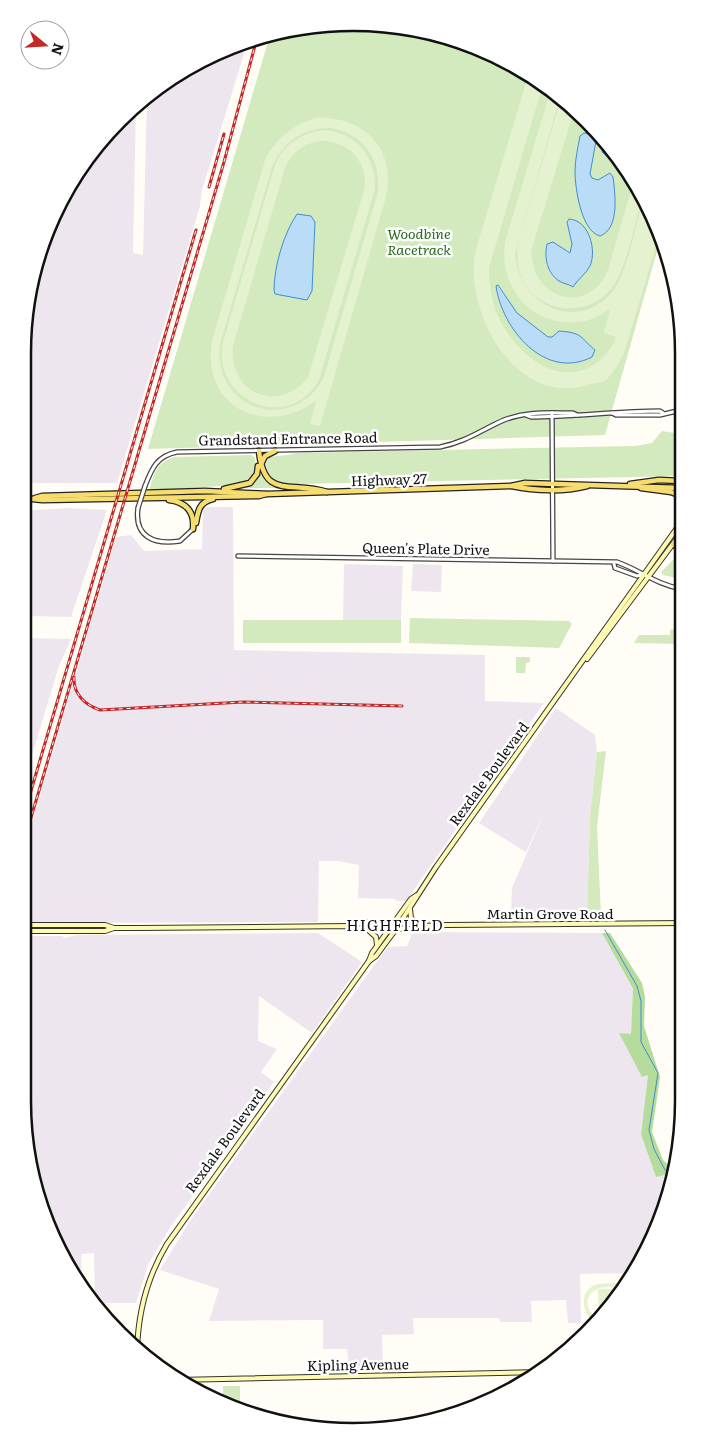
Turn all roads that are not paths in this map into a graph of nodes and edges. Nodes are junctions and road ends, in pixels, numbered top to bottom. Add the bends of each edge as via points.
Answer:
1 (675, 411) edge
2 (552, 415) junction
3 (258, 451) junction
4 (275, 451) junction
5 (260, 462) junction
6 (260, 468) junction
7 (675, 481) edge
8 (553, 483) junction
9 (589, 485) junction
10 (624, 485) junction
11 (511, 486) junction
12 (635, 486) junction
13 (675, 488) edge
14 (553, 489) junction
15 (205, 491) junction
16 (330, 493) junction
17 (267, 494) junction
18 (675, 494) edge
19 (230, 497) junction
20 (31, 498) edge
21 (35, 498) junction
22 (150, 498) junction
23 (194, 529) junction
24 (675, 531) edge
25 (673, 545) edge
26 (238, 556) dead end
27 (553, 562) junction
28 (642, 575) junction
29 (648, 579) junction
30 (675, 587) edge
31 (581, 666) junction
32 (417, 895) junction
33 (410, 908) junction
34 (394, 923) junction
35 (400, 923) junction
36 (675, 923) edge
37 (31, 926) edge
38 (351, 926) junction
39 (418, 926) junction
40 (114, 928) junction
41 (367, 929) junction
42 (390, 929) junction
43 (396, 929) junction
44 (31, 931) edge
45 (377, 946) junction
46 (369, 961) junction
47 (138, 1340) edge
48 (527, 1372) edge
49 (191, 1380) edge

1 - 2 street, Grandstand Entrance Road
2 - 4 street, Grandstand Entrance Road via 526,415 504,420 464,441 440,447
2 - 8 street
3 - 4 street, Grandstand Entrance Road
3 - 5 main road
3 - 23 street, Grandstand Entrance Road, bridge via 171,453 154,464 138,508 137,524 143,534 149,538 180,541
4 - 6 main road via 263,458
5 - 6 main road
5 - 15 main road via 250,483
6 - 16 main road via 266,479 276,485 313,487
7 - 10 main road, Highway 27
8 - 9 main road, Highway 27
8 - 11 main road, Highway 27
8 - 14 street
9 - 10 main road, Highway 27
9 - 14 main road, Highway 27 via 576,489
10 - 12 main road, Highway 27
11 - 14 main road, Highway 27
11 - 16 main road, Highway 27
12 - 13 main road, Highway 27
12 - 18 main road
14 - 27 street
15 - 17 main road, Highway 27
15 - 21 main road, Highway 27
16 - 17 main road, Highway 27
17 - 19 main road, Highway 27
19 - 22 main road, Highway 27
19 - 23 main road via 204,502 199,508
20 - 21 main road, Highway 27
21 - 22 main road, Highway 27
22 - 23 main road via 183,504 194,516
24 - 28 main road, Rexdale Boulevard
25 - 29 main road, Rexdale Boulevard
26 - 27 street, Queen's Plate Drive
27 - 28 street, Queen's Plate Drive via 617,562
28 - 29 street, Queen's Plate Drive
28 - 31 main road, Rexdale Boulevard
29 - 30 street, Queen's Plate Drive
29 - 31 main road, Rexdale Boulevard
31 - 32 main road, Rexdale Boulevard
32 - 33 main road, Rexdale Boulevard
32 - 34 main road, Rexdale Boulevard
33 - 35 main road, Rexdale Boulevard
33 - 39 main road via 411,918
34 - 35 main road, Martin Grove Road
34 - 38 main road, Martin Grove Road via 357,923
34 - 42 main road, Rexdale Boulevard
35 - 39 main road, Martin Grove Road
35 - 43 main road, Rexdale Boulevard
36 - 39 main road, Martin Grove Road
37 - 40 main road, Martin Grove Road via 105,925
38 - 40 main road, Martin Grove Road
38 - 41 main road, Martin Grove Road
39 - 43 main road, Martin Grove Road
40 - 44 main road, Martin Grove Road via 105,931
41 - 42 main road, Martin Grove Road
41 - 45 main road via 376,937
42 - 43 main road, Martin Grove Road
42 - 45 main road, Rexdale Boulevard
43 - 46 main road, Rexdale Boulevard
45 - 46 main road, Rexdale Boulevard
46 - 47 main road, Rexdale Boulevard via 164,1247 145,1292
48 - 49 main road, Kipling Avenue

